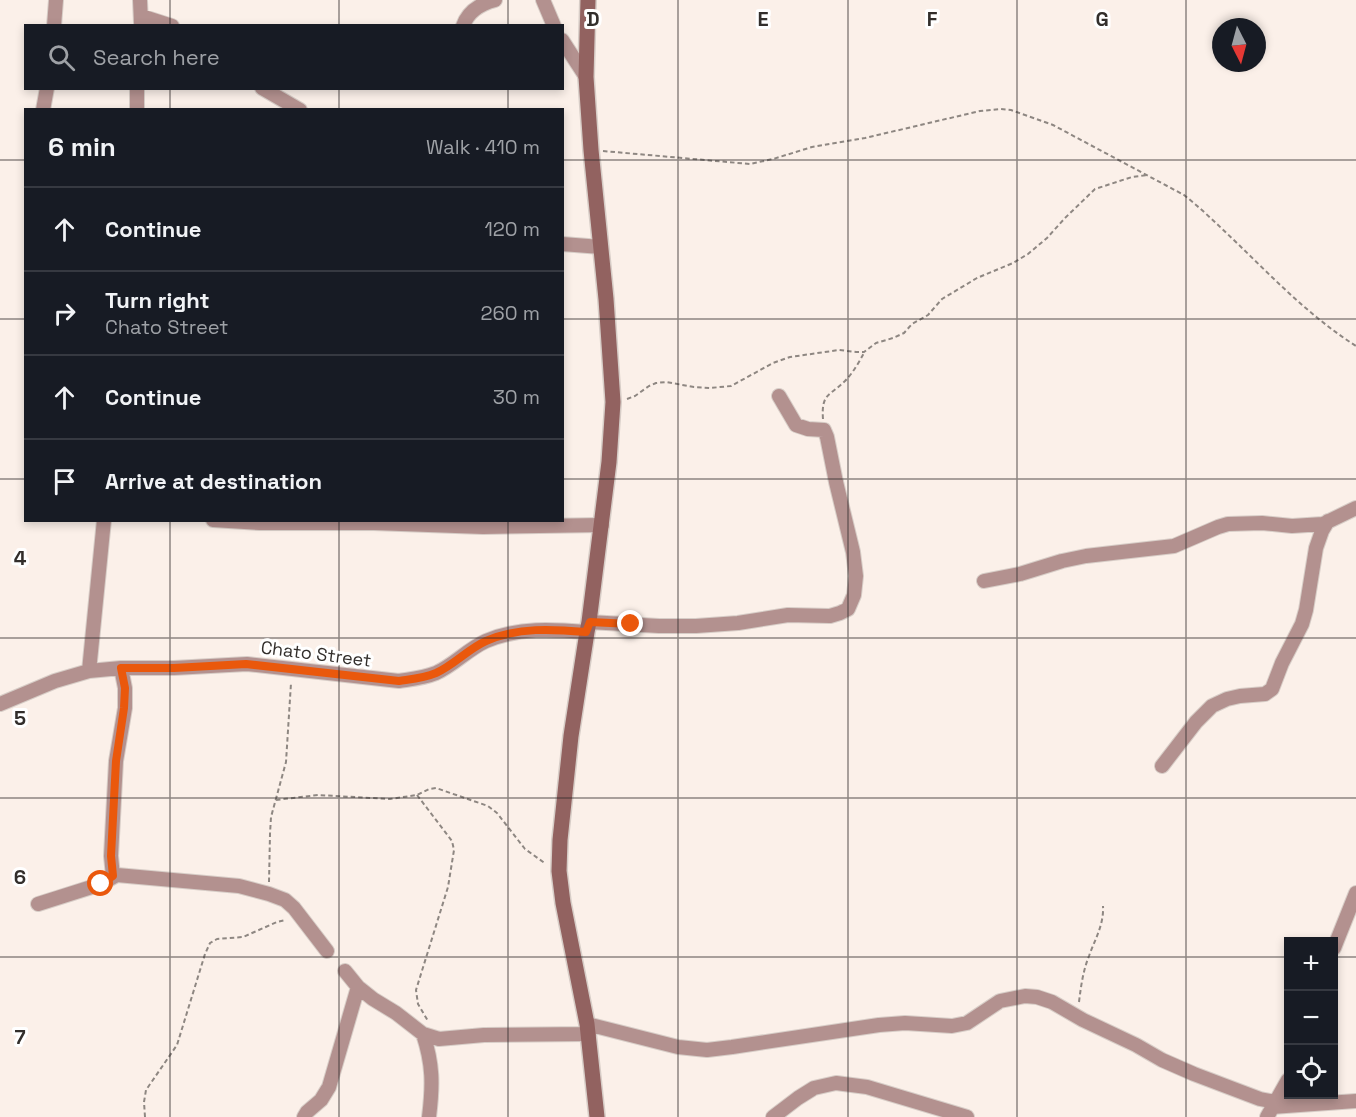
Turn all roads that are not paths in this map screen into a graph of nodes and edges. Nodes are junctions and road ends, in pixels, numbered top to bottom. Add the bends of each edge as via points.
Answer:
1 (140, 0) edge
2 (495, 0) edge
3 (543, 0) edge
4 (588, 0) edge
5 (57, 1) edge
6 (141, 21) edge
7 (54, 24) edge
8 (160, 24) edge
9 (464, 24) edge
10 (553, 24) edge
11 (564, 43) edge
12 (586, 77) junction
13 (47, 90) edge
14 (137, 90) edge
15 (265, 90) edge
16 (44, 108) edge
17 (137, 108) edge
18 (297, 108) edge
19 (564, 244) edge
20 (601, 247) junction
21 (779, 396) dead end
22 (1356, 508) edge
23 (1328, 521) junction
24 (104, 522) edge
25 (244, 522) edge
26 (602, 525) junction
27 (984, 580) dead end
28 (588, 627) junction
29 (121, 668) junction
30 (89, 671) junction
31 (0, 704) edge
32 (1161, 766) dead end
33 (113, 876) junction
34 (1356, 893) edge
35 (38, 904) dead end
36 (1338, 938) edge
37 (327, 951) dead end
38 (345, 971) dead end
39 (358, 987) junction
40 (588, 1029) junction
41 (423, 1034) junction
42 (1284, 1089) edge
43 (1356, 1101) edge
44 (1271, 1109) edge
45 (304, 1117) edge
46 (429, 1117) edge
47 (597, 1117) edge
48 (773, 1117) edge
49 (967, 1117) edge

1 - 6 street
2 - 9 street via 479,6
3 - 10 street
4 - 12 street
5 - 7 street
6 - 8 street
11 - 12 street
12 - 20 street
13 - 16 street
14 - 17 street
15 - 18 street
19 - 20 street
20 - 26 street via 613,402
21 - 28 street, Chato Street via 796,425 824,430 827,437 856,576 848,609 830,616 788,615 696,626
22 - 23 street
23 - 27 street via 1306,526 1228,524 1174,546 1086,556
23 - 32 street via 1316,548 1306,610 1272,689 1212,706
24 - 30 street
25 - 26 street
26 - 28 street
28 - 29 street, Chato Street via 507,634 472,649 435,674 399,681 246,664
28 - 40 street via 570,747 559,872
29 - 30 street, Chato Street
29 - 33 street via 125,688 116,761
30 - 31 street, Chato Street
33 - 35 street via 101,884
33 - 37 street via 239,886 269,894 294,908
34 - 36 street
38 - 39 street
39 - 41 street
39 - 45 street via 329,1087
40 - 41 street via 439,1039
40 - 44 street via 707,1050 879,1025 952,1026 968,1023 1000,1001 1036,997 1162,1060 1260,1099
40 - 47 street
41 - 46 street via 432,1065
42 - 44 street
43 - 44 street
48 - 49 street via 814,1088 836,1083 867,1087

